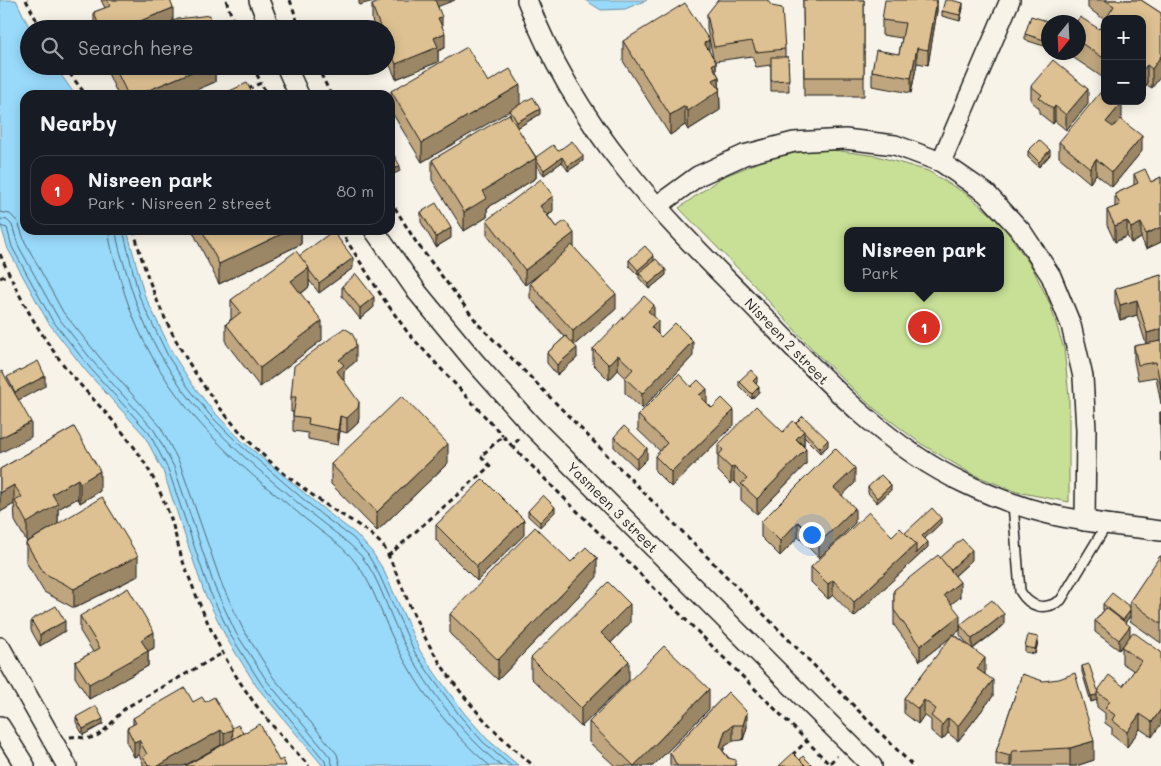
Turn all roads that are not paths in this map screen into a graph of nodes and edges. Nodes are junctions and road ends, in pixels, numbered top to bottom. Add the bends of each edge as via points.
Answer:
1 (259, 0) edge
2 (527, 0) edge
3 (1010, 0) edge
4 (267, 20) edge
5 (290, 75) edge
6 (297, 90) edge
7 (942, 162) junction
8 (657, 206) junction
9 (377, 235) edge
10 (1013, 504) junction
11 (1085, 521) junction
12 (1107, 524) junction
13 (1161, 530) edge
14 (0, 647) edge
15 (0, 726) edge
16 (25, 766) edge
17 (67, 766) edge
18 (872, 766) edge

1 - 4 street
2 - 8 street, Nisreen 2 street via 571,90 597,130
3 - 7 street
5 - 6 street
7 - 8 street via 895,145 845,139 794,142 744,155 698,176
7 - 11 street via 986,193 1022,232 1051,276 1071,325 1083,386
8 - 10 street, Nisreen 2 street via 832,388 872,423 916,456 963,483
9 - 18 street, Yasmeen 3 street via 418,293 532,426
10 - 11 street, Nisreen 2 street
10 - 12 lane via 1020,591 1033,605 1043,607 1061,600
11 - 12 street, Nisreen 2 street
12 - 13 street, Nisreen 2 street
14 - 17 street
15 - 16 street

